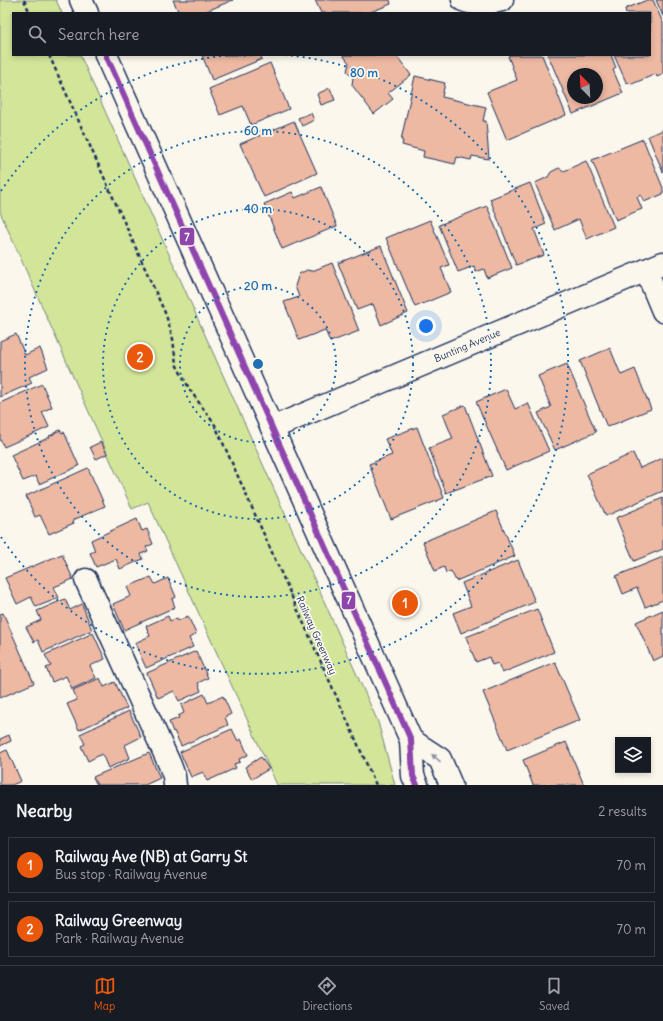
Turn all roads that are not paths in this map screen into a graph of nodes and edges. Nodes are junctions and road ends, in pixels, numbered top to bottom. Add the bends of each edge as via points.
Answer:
1 (81, 0) edge
2 (463, 0) edge
3 (502, 0) edge
4 (87, 12) edge
5 (106, 56) edge
6 (654, 266) edge
7 (663, 311) edge
8 (272, 428) junction
9 (86, 580) dead end
10 (411, 740) junction
11 (175, 785) edge
12 (417, 785) edge
13 (451, 785) edge

1 - 4 street
2 - 3 street via 482,3
5 - 8 street
6 - 7 street
6 - 8 street, Bunting Avenue
8 - 10 street
9 - 11 street via 170,765
10 - 12 street via 413,776
13 -> 10 street via 440,759

